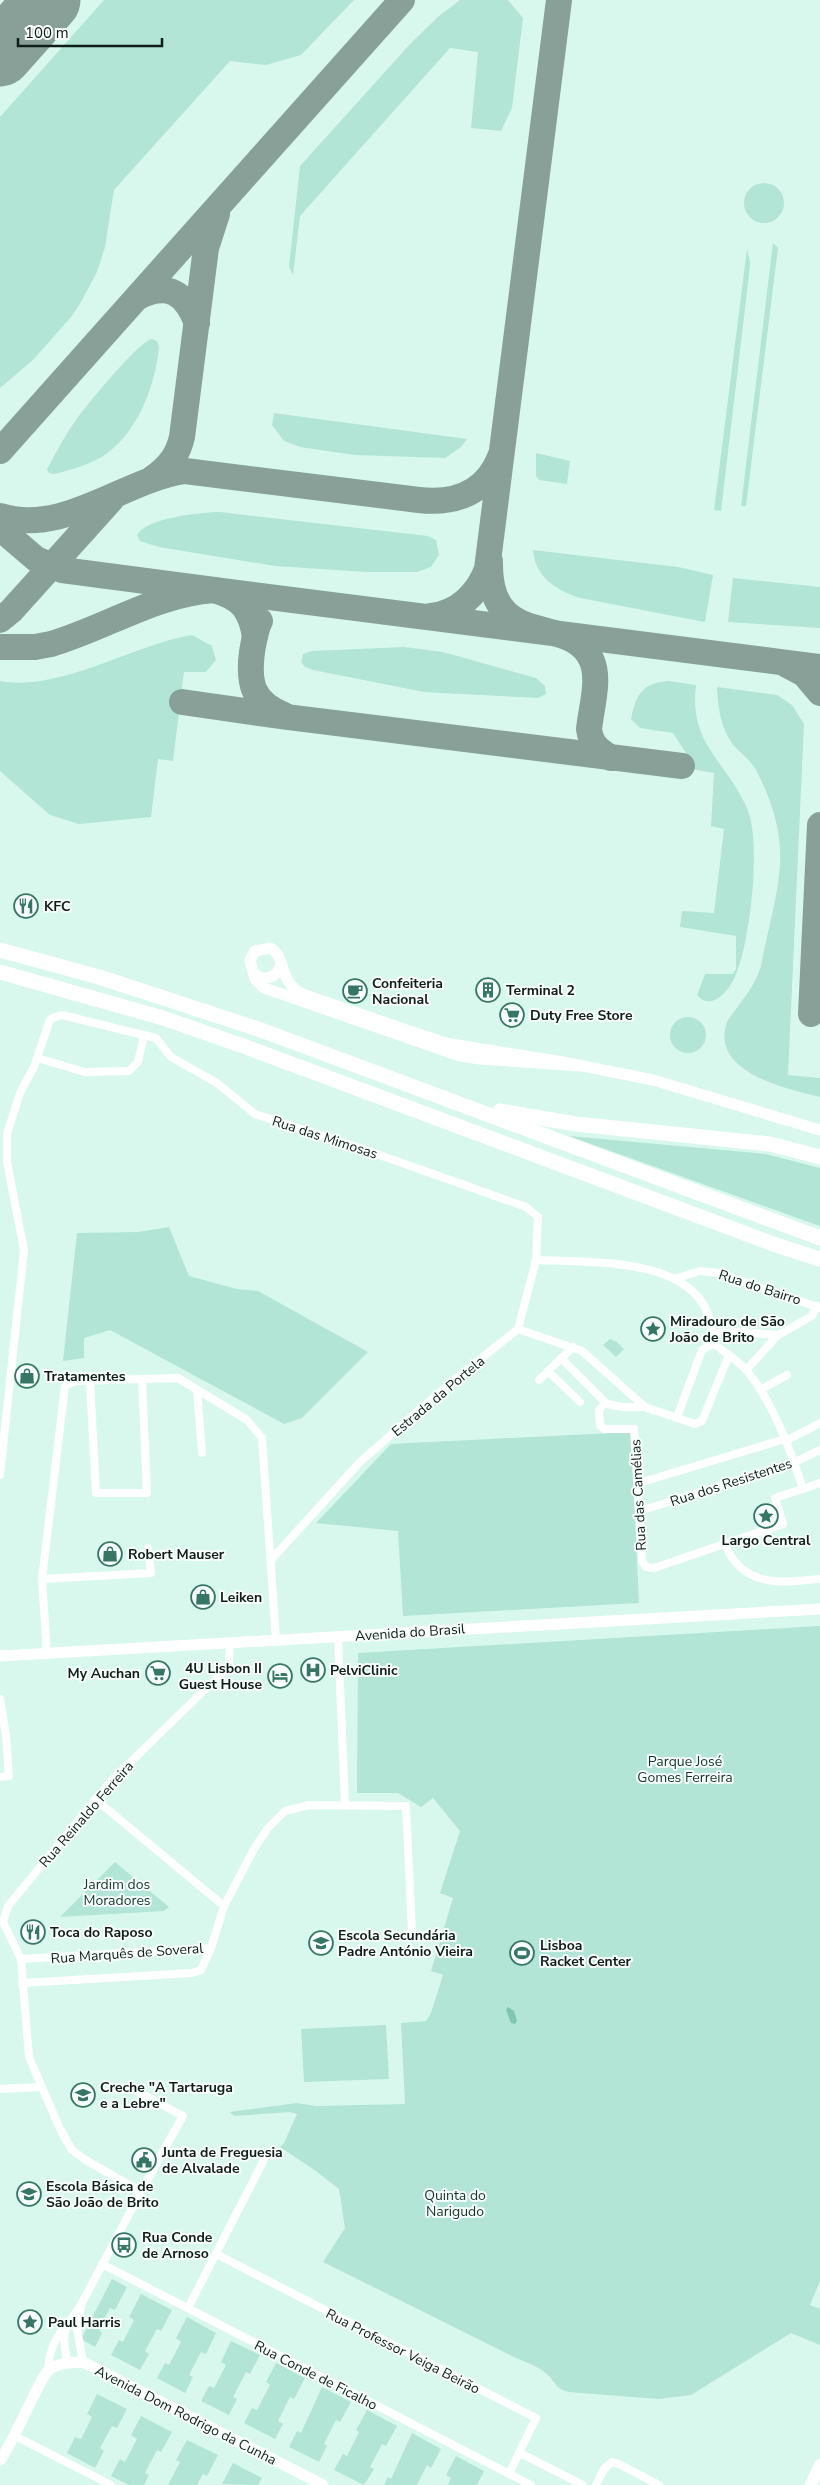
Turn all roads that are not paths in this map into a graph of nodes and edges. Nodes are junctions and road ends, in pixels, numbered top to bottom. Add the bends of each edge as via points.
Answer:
1 (0, 950) edge
2 (281, 964) junction
3 (0, 972) edge
4 (252, 972) junction
5 (144, 1034) junction
6 (37, 1058) junction
7 (581, 1066) junction
8 (466, 1105) junction
9 (820, 1130) edge
10 (820, 1157) edge
11 (820, 1238) edge
12 (779, 1246) junction
13 (820, 1259) edge
14 (536, 1260) junction
15 (820, 1269) edge
16 (674, 1279) junction
17 (818, 1307) edge
18 (518, 1329) junction
19 (713, 1333) junction
20 (778, 1334) junction
21 (712, 1344) junction
22 (572, 1346) junction
23 (729, 1356) junction
24 (561, 1358) junction
25 (746, 1370) junction
26 (548, 1371) junction
27 (787, 1374) dead end
28 (142, 1379) junction
29 (539, 1380) dead end
30 (90, 1381) junction
31 (197, 1390) junction
32 (760, 1390) junction
33 (580, 1402) dead end
34 (608, 1404) junction
35 (645, 1407) junction
36 (677, 1417) junction
37 (820, 1423) edge
38 (785, 1440) junction
39 (820, 1450) edge
40 (202, 1453) dead end
41 (795, 1462) junction
42 (0, 1475) edge
43 (639, 1483) junction
44 (820, 1483) edge
45 (803, 1489) junction
46 (640, 1511) junction
47 (724, 1543) junction
48 (148, 1548) dead end
49 (271, 1560) junction
50 (820, 1579) edge
51 (42, 1580) junction
52 (820, 1609) edge
53 (338, 1637) junction
54 (276, 1640) junction
55 (230, 1643) junction
56 (47, 1654) junction
57 (0, 1656) edge
58 (0, 1699) edge
59 (3, 1735) edge
60 (0, 1777) edge
61 (94, 1800) junction
62 (345, 1804) junction
63 (224, 1906) junction
64 (1, 1922) edge
65 (412, 1933) dead end
66 (211, 1948) junction
67 (20, 1959) junction
68 (22, 1983) junction
69 (41, 2087) junction
70 (0, 2089) edge
71 (133, 2090) dead end
72 (264, 2160) dead end
73 (140, 2191) junction
74 (216, 2254) junction
75 (102, 2264) junction
76 (82, 2304) junction
77 (188, 2308) junction
78 (67, 2325) junction
79 (83, 2362) junction
80 (67, 2363) junction
81 (48, 2370) junction
82 (15, 2436) junction
83 (520, 2453) junction
84 (0, 2460) edge
85 (820, 2465) edge
86 (509, 2474) junction
87 (100, 2482) edge
88 (111, 2485) edge
89 (323, 2485) edge
90 (531, 2485) edge
91 (583, 2485) edge
92 (596, 2485) edge
93 (659, 2485) edge
94 (812, 2485) edge

1 - 8 highway via 99,977 252,1027
2 - 4 street via 278,973 270,978 260,978
2 - 4 street via 274,950 260,949 250,960
2 - 7 street via 287,983 313,999 445,1042
3 - 12 highway via 163,1018 246,1047
4 - 7 street via 255,979 272,991 460,1056
5 - 6 street via 138,1062 129,1071 85,1072
5 - 6 street, Rua das Mimosas via 62,1015 52,1018
5 - 14 street, Rua das Mimosas via 160,1041 171,1057 217,1083 255,1114 526,1207 538,1217
6 - 42 street via 20,1093 7,1134 7,1162 24,1250
7 - 9 street via 653,1080
8 - 10 highway via 576,1124 770,1144
8 - 11 highway
12 - 13 highway
12 - 15 highway
14 - 16 street via 610,1262 650,1270
14 - 18 street
16 - 17 street, Rua do Bairro via 700,1271 718,1273
16 - 19 street via 690,1287 706,1304
17 - 20 street via 812,1316
18 - 22 street
18 - 49 street, Estrada da Portela via 360,1462
19 - 20 street
19 - 21 street
20 - 25 street
21 - 23 street
21 - 36 street via 702,1350
22 - 24 street
22 - 35 street via 592,1359
23 - 25 street
23 - 36 street via 700,1424
24 - 26 street
24 - 34 street
25 - 32 street
26 - 29 street
26 - 33 street
27 - 32 street
28 - 30 street
28 - 30 street via 147,1493 96,1493
28 - 31 street via 178,1378
30 - 51 street via 75,1381 65,1386
31 - 40 street
31 - 49 street via 247,1420 262,1438
32 - 38 street
34 - 35 street
34 - 43 street, Rua das Camélias via 599,1410 600,1425 604,1429 634,1429
35 - 36 street
37 - 38 street
38 - 41 street
38 - 43 street
39 - 41 street, Rua dos Resistentes
41 - 45 street
41 - 46 street, Rua dos Resistentes
43 - 46 street, Rua das Camélias
44 - 45 street
45 - 47 street via 775,1498 783,1524
46 - 47 street, Rua das Camélias via 643,1564 654,1568
47 - 50 street via 732,1559 759,1579 782,1583
48 - 51 street via 151,1573
49 - 54 street
51 - 56 street
52 - 53 street, Avenida do Brasil
53 - 54 street, Avenida do Brasil
53 - 62 street
54 - 55 street, Avenida do Brasil
55 - 56 street, Avenida do Brasil
55 - 61 street, Rua Reinaldo Ferreira via 229,1664 224,1670
56 - 57 street, Avenida do Brasil
58 - 59 street
59 - 60 street via 9,1776
61 - 63 street
61 - 64 street, Rua Reinaldo Ferreira via 8,1906
62 - 63 street via 309,1805 285,1811 255,1847
62 - 65 street via 406,1806
63 - 66 street
64 - 67 street
66 - 67 street, Rua Marquês de Soveral
66 - 68 street, Rua Marquês de Soveral via 201,1970 192,1973
67 - 68 street
68 - 69 street via 29,2057
69 - 70 street
69 - 73 street via 72,2150
71 - 73 street via 182,2116
72 - 74 street
73 - 75 street
74 - 77 street
74 - 83 street, Rua Professor Veiga Beirão via 536,2418
75 - 76 street
75 - 77 street, Rua Conde de Ficalho
76 - 78 street
76 - 79 street via 77,2329
77 - 86 street, Rua Conde de Ficalho
78 - 80 street via 64,2340
78 - 81 street via 49,2350
79 - 80 street, Avenida Dom Rodrigo da Cunha
79 - 89 street, Avenida Dom Rodrigo da Cunha
80 - 81 street, Avenida Dom Rodrigo da Cunha
81 - 82 street
82 - 84 street
82 - 87 street
83 - 86 street, Rua Professor Veiga Beirão
83 - 91 street
85 - 94 main road
86 - 90 street, Rua Conde de Ficalho
87 - 88 street
92 - 93 street via 604,2468 612,2462

